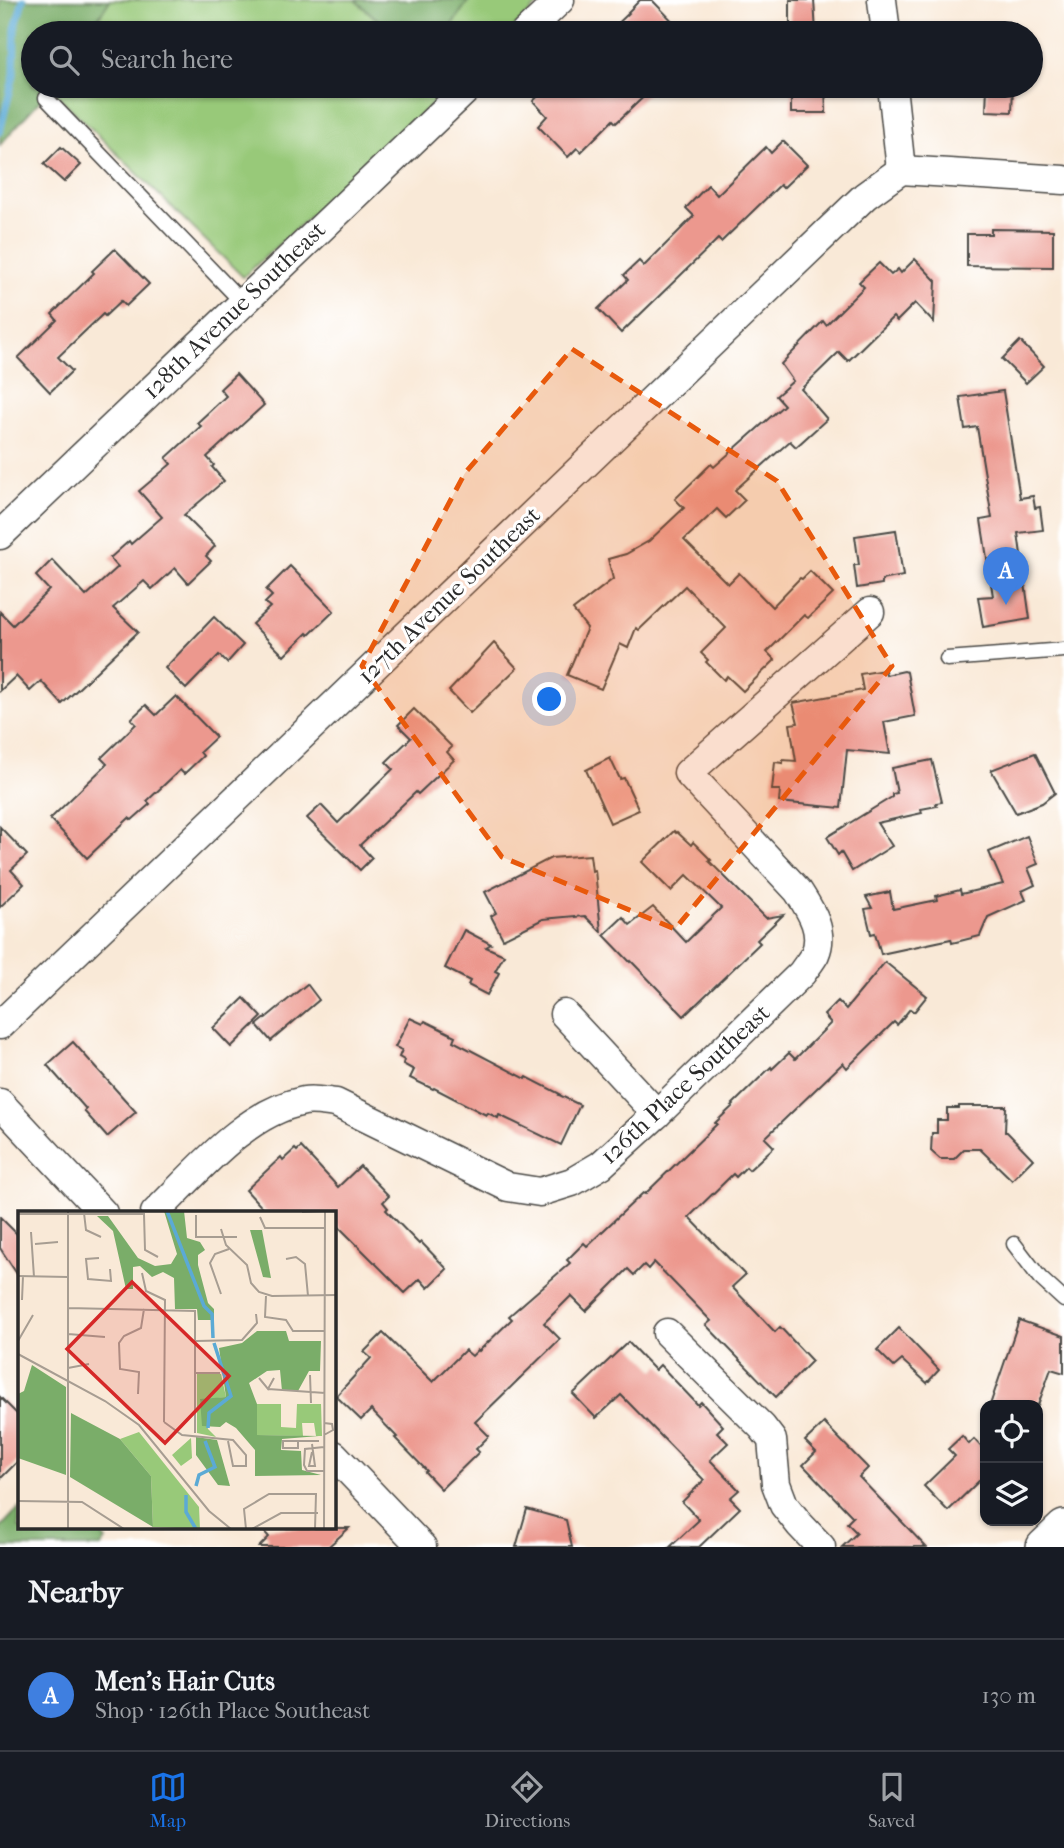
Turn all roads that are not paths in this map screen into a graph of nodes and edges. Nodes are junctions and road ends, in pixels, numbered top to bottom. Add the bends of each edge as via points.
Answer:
1 (560, 0) edge
2 (882, 0) edge
3 (538, 21) edge
4 (885, 21) edge
5 (46, 98) dead end
6 (457, 98) edge
7 (893, 98) edge
8 (901, 170) junction
9 (1064, 180) edge
10 (242, 302) junction
11 (0, 535) edge
12 (870, 612) dead end
13 (1064, 650) edge
14 (947, 659) dead end
15 (564, 1014) dead end
16 (0, 1024) edge
17 (0, 1104) edge
18 (657, 1114) junction
19 (101, 1211) edge
20 (157, 1211) edge
21 (1014, 1244) dead end
22 (1064, 1300) edge
23 (667, 1333) dead end
24 (336, 1457) edge
25 (1064, 1528) edge
26 (422, 1547) edge
27 (821, 1547) edge
28 (1044, 1547) edge

1 - 3 street
2 - 4 street
5 - 10 lane
6 - 10 street, 128th Avenue Southeast
7 - 8 street
8 - 9 street
8 - 16 street, 127th Avenue Southeast via 865,196
10 - 11 street, 128th Avenue Southeast
12 - 18 street, 126th Place Southeast via 688,773 799,891 818,929 816,952 802,973
13 - 14 lane
15 - 18 street
17 - 19 street
18 - 20 street, 126th Place Southeast via 601,1165 572,1182 540,1192 508,1187 336,1103 306,1100 273,1111 239,1132
21 - 22 lane
23 - 27 street via 772,1440 776,1484 784,1505
24 - 26 street
25 - 28 street

